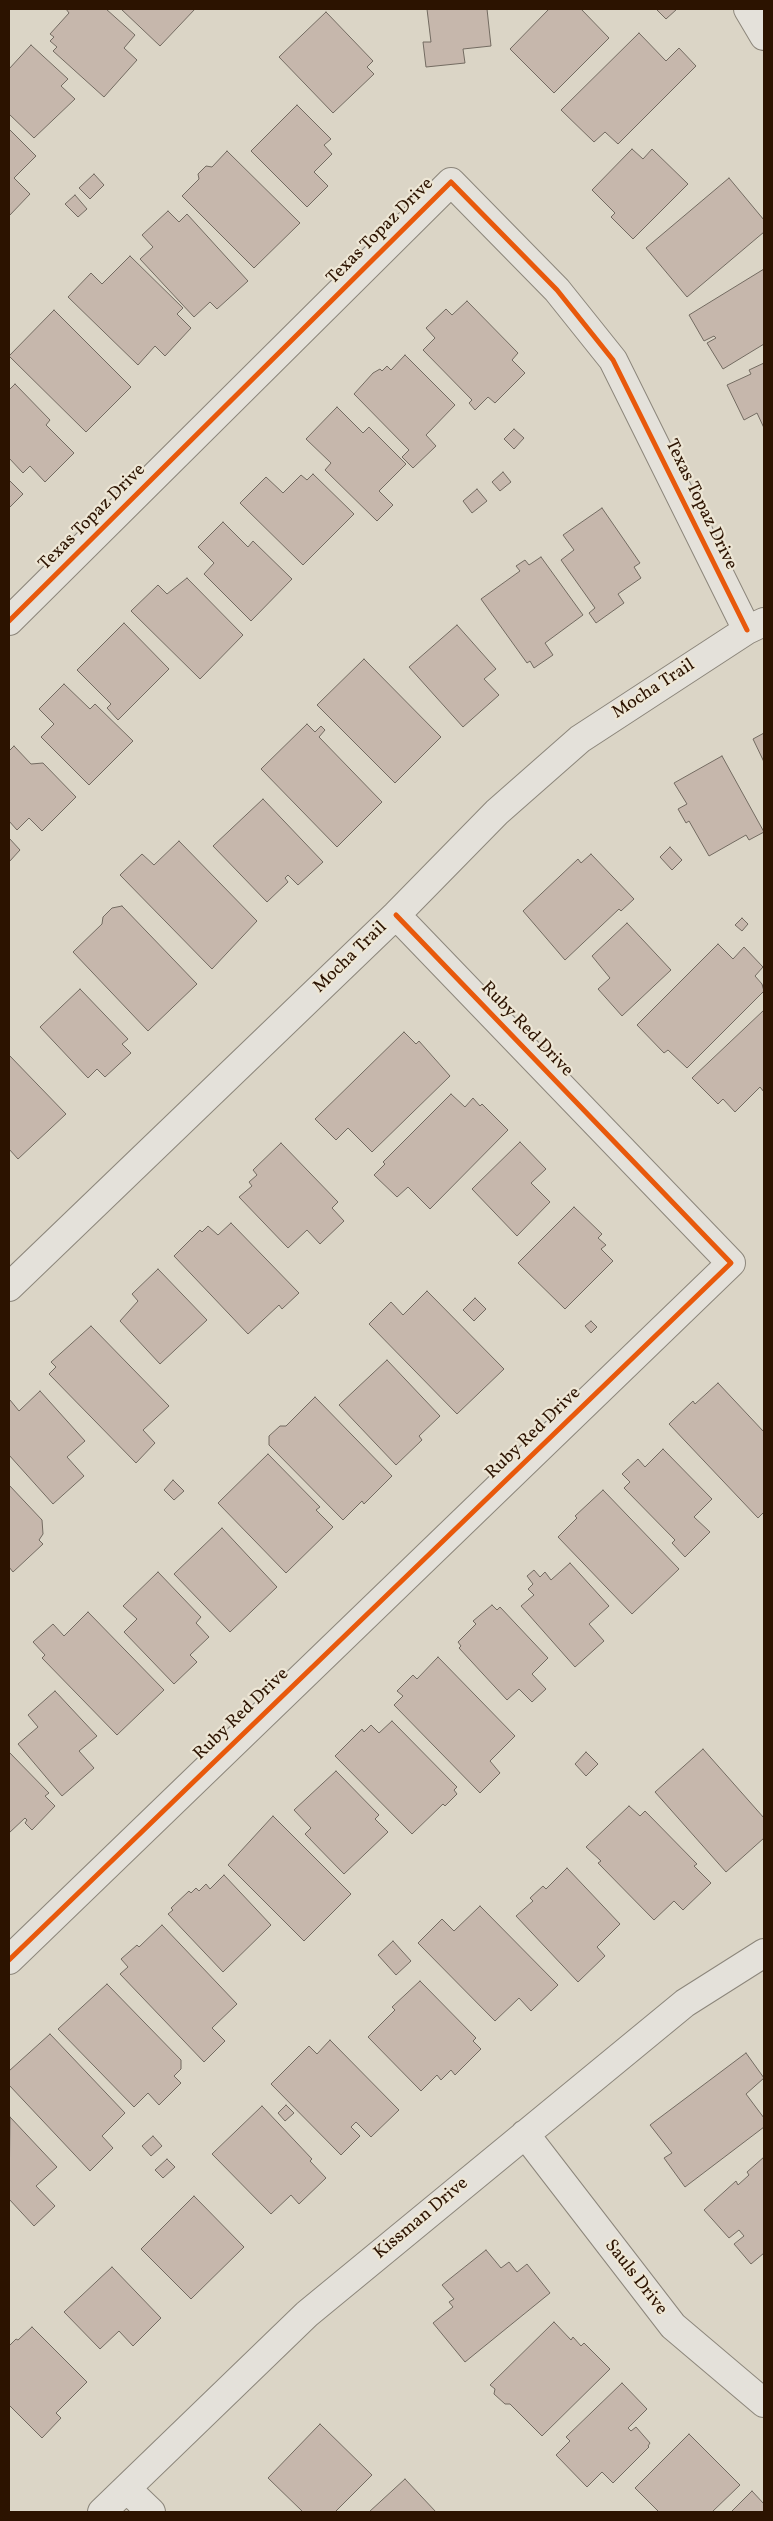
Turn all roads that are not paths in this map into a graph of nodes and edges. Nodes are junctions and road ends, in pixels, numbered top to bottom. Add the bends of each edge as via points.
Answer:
1 (748, 9) edge
2 (764, 36) edge
3 (9, 621) edge
4 (755, 626) edge
5 (396, 915) junction
6 (9, 1287) edge
7 (764, 1953) edge
8 (9, 1960) edge
9 (525, 2134) junction
10 (764, 2403) edge
11 (128, 2489) junction
12 (102, 2512) edge
13 (151, 2512) edge

1 - 2 street
3 - 4 street, Texas Topaz Drive via 451,182 557,290 613,360
4 - 5 street, Mocha Trail via 580,739 497,812
5 - 6 street, Mocha Trail
5 - 8 street, Ruby Red Drive via 730,1263
7 - 9 street, Kissman Drive via 685,2003
9 - 10 street, Sauls Drive via 673,2326
9 - 11 street, Kissman Drive via 307,2314
11 - 12 street, Kissman Drive
11 - 13 street

